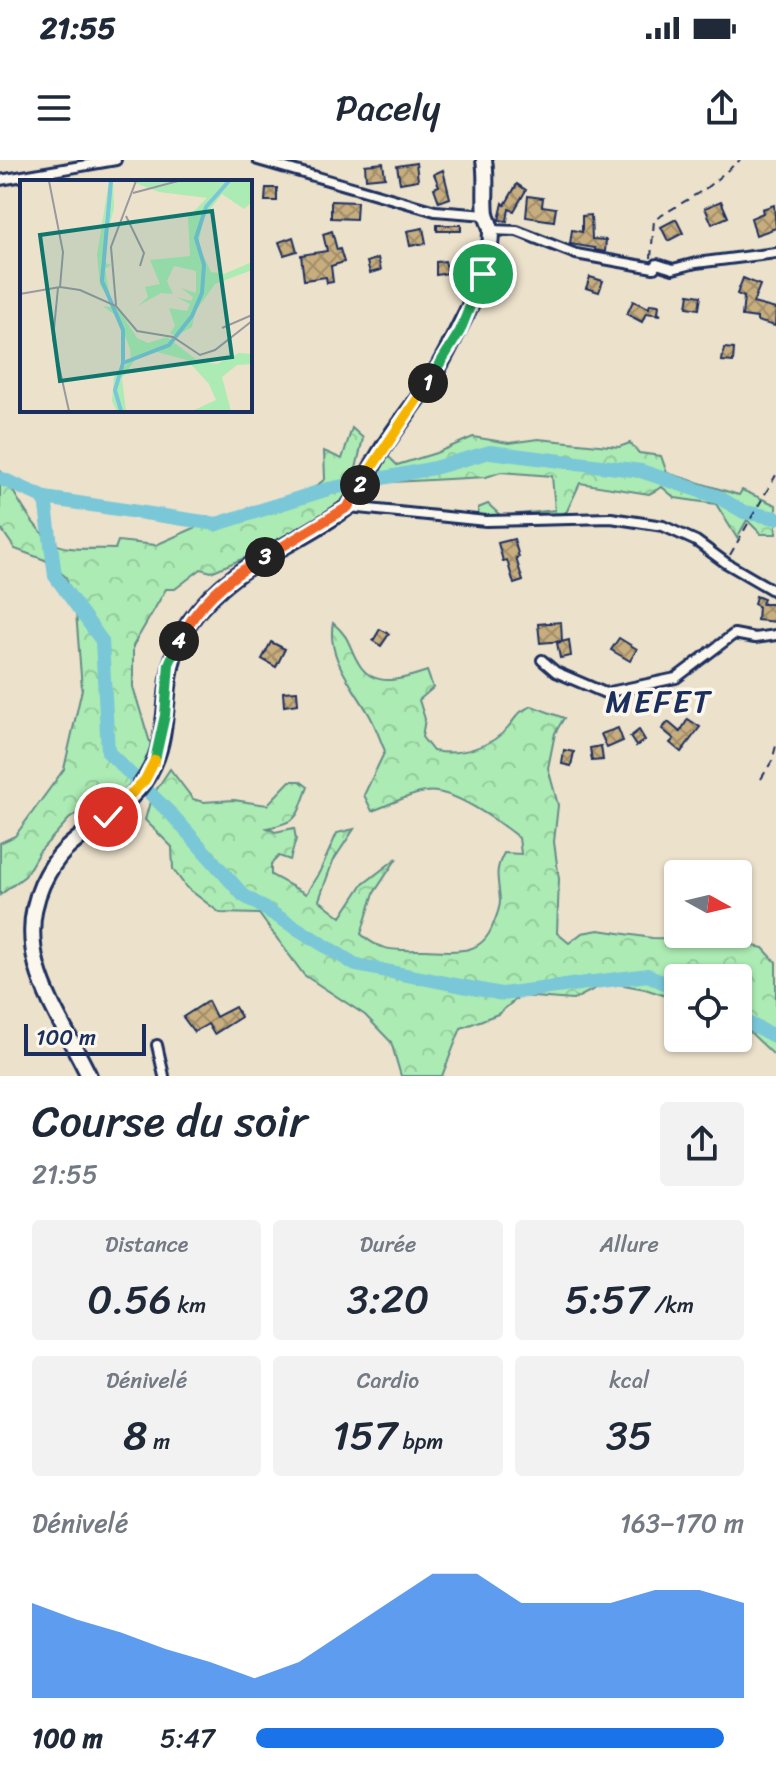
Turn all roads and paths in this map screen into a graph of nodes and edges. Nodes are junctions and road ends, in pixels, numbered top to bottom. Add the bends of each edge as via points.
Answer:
1 (116, 160) edge
2 (258, 160) edge
3 (484, 160) edge
4 (740, 160) edge
5 (0, 180) edge
6 (486, 215) junction
7 (491, 230) junction
8 (776, 253) edge
9 (657, 264) junction
10 (776, 475) edge
11 (348, 507) junction
12 (726, 563) junction
13 (776, 592) edge
14 (776, 635) edge
15 (542, 660) dead end
16 (776, 746) edge
17 (761, 779) dead end
18 (157, 1045) dead end
19 (89, 1076) edge
20 (164, 1076) edge

1 - 5 street
2 - 6 street via 435,211
3 - 6 main road
4 - 9 path via 654,220 650,257
6 - 7 main road
7 - 9 street via 517,231 576,254 654,268
7 - 11 main road via 486,267 460,331
8 - 9 street via 673,269
10 - 12 path
11 - 12 street via 486,521 633,520 696,541
11 - 19 main road via 243,570 207,598 186,626 169,664 162,735 145,780 63,851 44,881 31,928 33,955 45,994
12 - 13 street
14 - 15 street via 734,634 676,678 605,693 556,672
16 - 17 path
18 - 20 street

